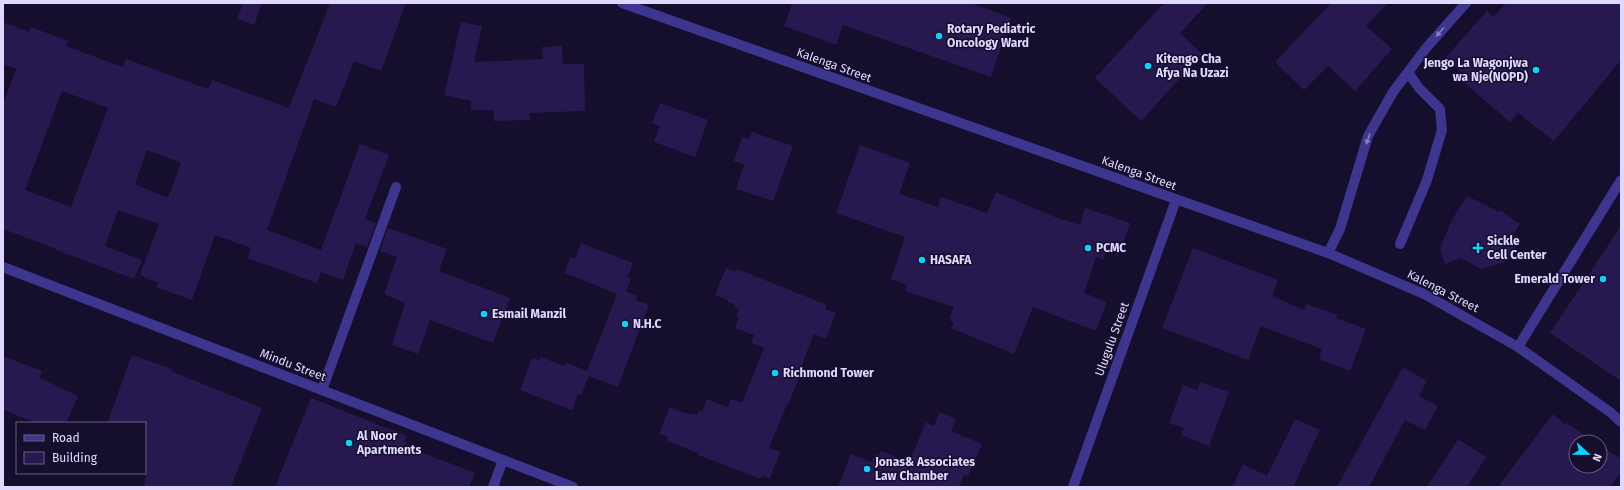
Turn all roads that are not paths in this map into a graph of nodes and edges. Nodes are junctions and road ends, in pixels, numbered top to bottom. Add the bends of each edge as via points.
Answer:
1 (622, 3) edge
2 (1466, 3) edge
3 (1408, 72) junction
4 (1621, 180) edge
5 (396, 187) dead end
6 (1176, 200) junction
7 (1400, 244) dead end
8 (1328, 253) junction
9 (3, 266) edge
10 (1518, 347) junction
11 (322, 390) junction
12 (1621, 422) edge
13 (502, 460) junction
14 (493, 487) edge
15 (573, 487) edge
16 (1073, 487) edge

1 - 6 street, Kalenga Street
2 -> 3 street
3 - 7 street via 1440,109 1442,130 1427,180
3 -> 8 street via 1393,92 1368,136 1340,229
4 - 10 street
5 - 11 street
6 - 8 street, Kalenga Street
6 - 16 street, Ulugulu Street
8 - 10 street, Kalenga Street via 1424,294
9 - 11 street, Mindu Street
10 - 12 street, Kalenga Street
11 - 13 street, Mindu Street
13 - 14 street
13 - 15 street, Mindu Street

